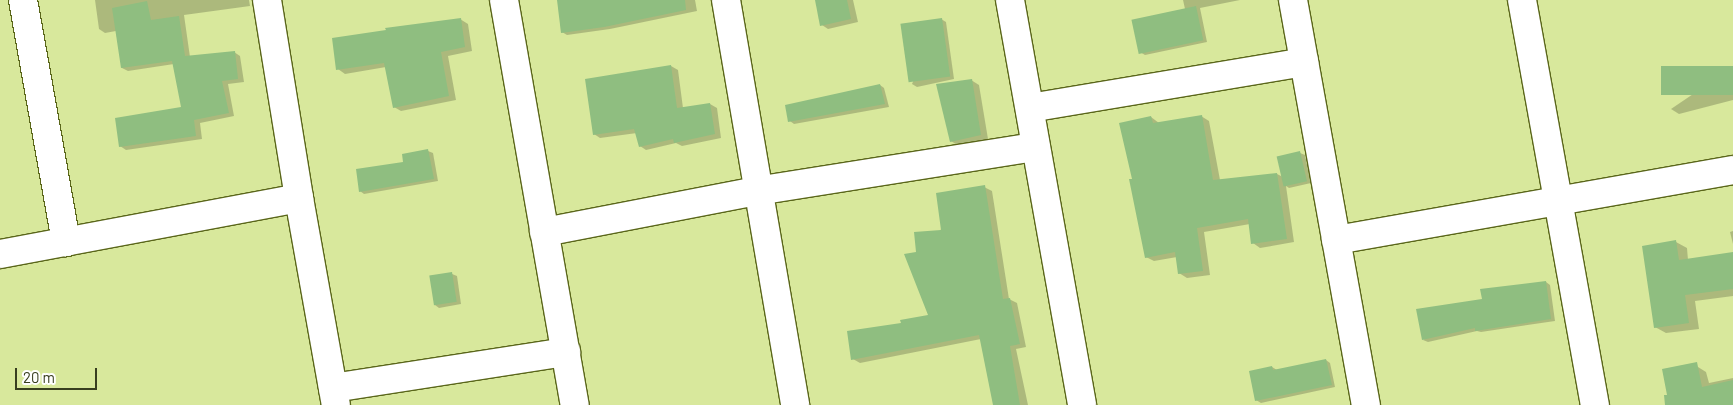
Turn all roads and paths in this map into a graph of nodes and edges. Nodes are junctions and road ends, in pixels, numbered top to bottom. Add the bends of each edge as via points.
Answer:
1 (23, 0) edge
2 (267, 0) edge
3 (504, 0) edge
4 (726, 0) edge
5 (1010, 0) edge
6 (1293, 0) edge
7 (1522, 0) edge
8 (1304, 62) junction
9 (1030, 108) junction
10 (1036, 147) junction
11 (1733, 170) edge
12 (757, 191) junction
13 (299, 198) junction
14 (1558, 201) junction
15 (544, 232) junction
16 (1336, 240) junction
17 (66, 242) junction
18 (0, 254) edge
19 (566, 352) junction
20 (335, 397) edge
21 (575, 405) edge
22 (795, 405) edge
23 (1082, 405) edge
24 (1366, 405) edge
25 (1595, 405) edge

1 - 17 street
2 - 13 street
3 - 15 street
4 - 12 street
5 - 9 street
6 - 8 street
7 - 14 street
8 - 9 street
8 - 16 street
9 - 10 street
10 - 12 street
10 - 23 street
11 - 14 street
12 - 15 street
12 - 22 street
13 - 17 street
13 - 20 street
14 - 16 street
14 - 25 street
15 - 19 street
16 - 24 street
17 - 18 street
19 - 20 street
19 - 21 street

